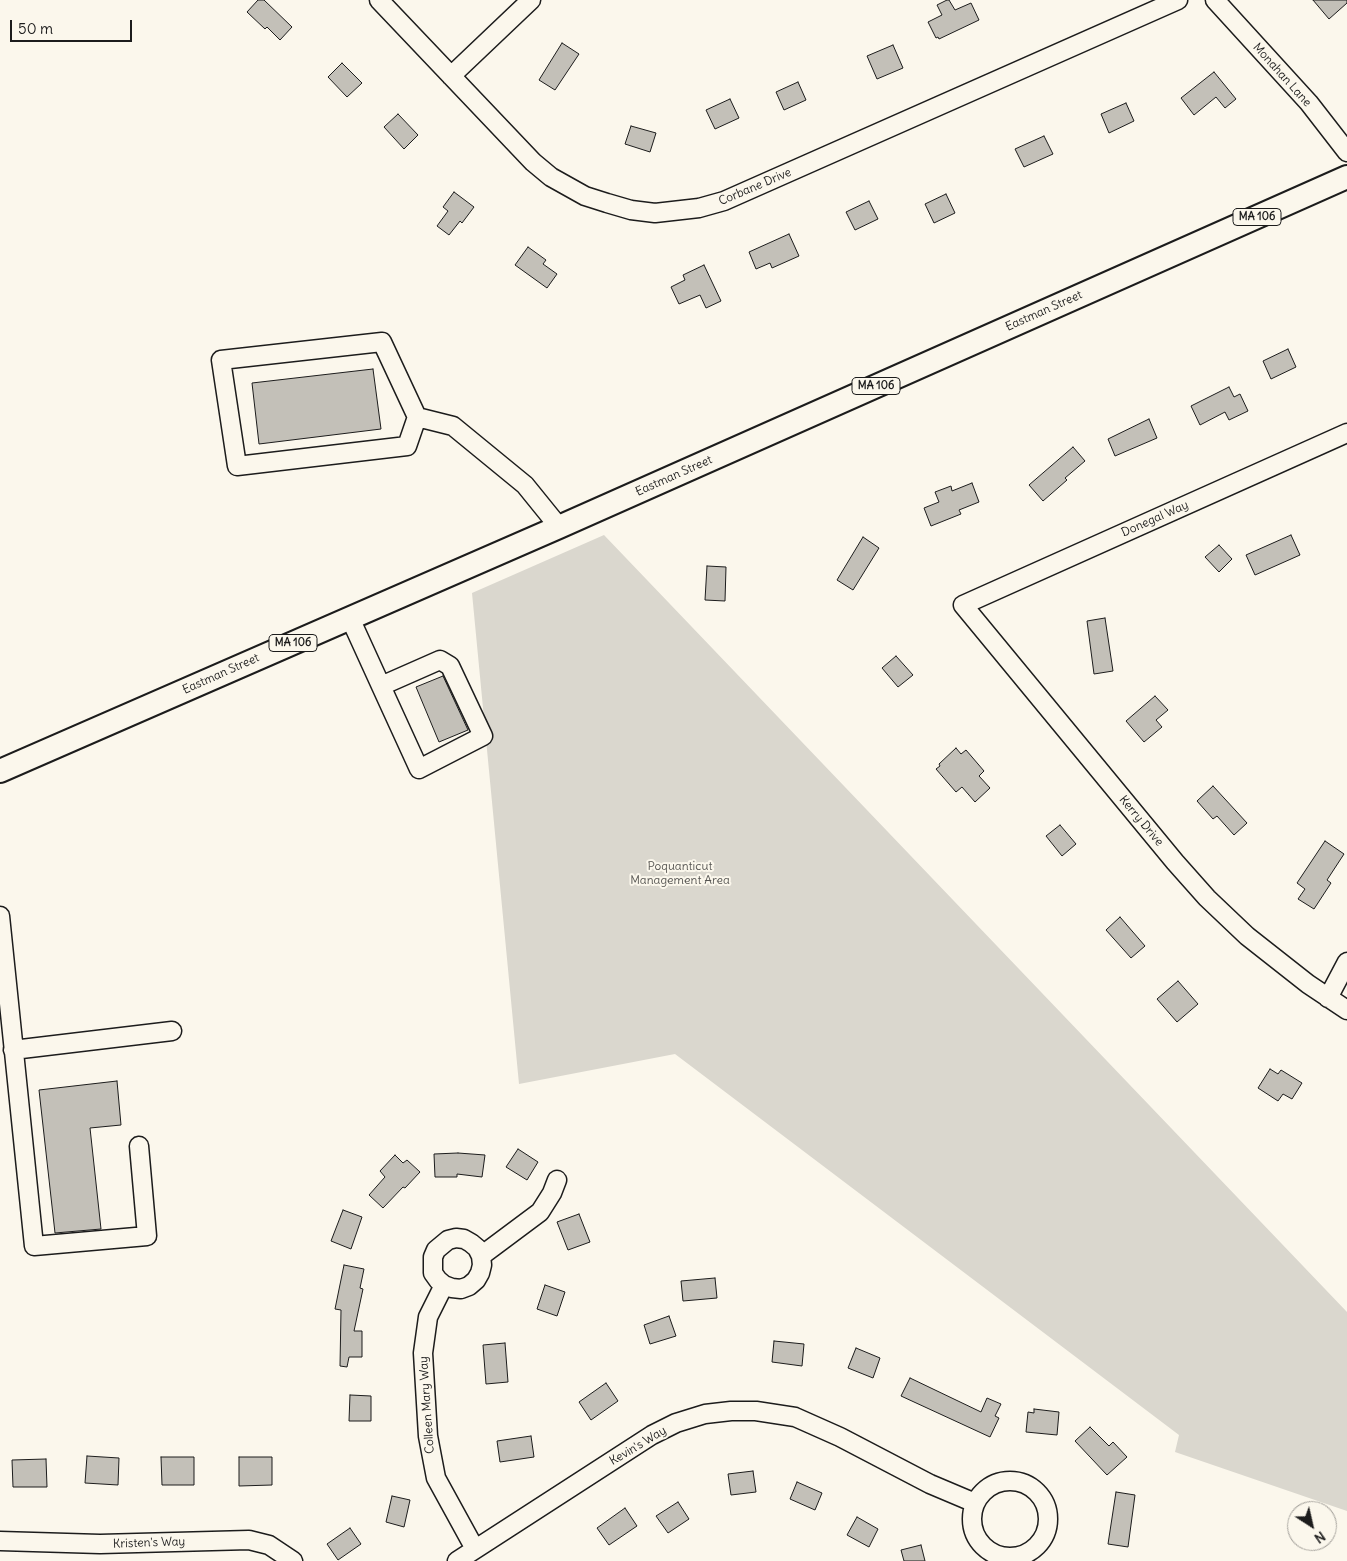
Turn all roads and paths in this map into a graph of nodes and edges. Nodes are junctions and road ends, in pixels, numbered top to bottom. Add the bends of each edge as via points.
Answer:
1 (379, 0) edge
2 (531, 0) edge
3 (1178, 0) edge
4 (1215, 0) edge
5 (451, 76) junction
6 (1347, 152) edge
7 (1347, 177) edge
8 (417, 418) junction
9 (1347, 433) edge
10 (559, 527) junction
11 (963, 605) joint
12 (350, 618) junction
13 (381, 686) junction
14 (0, 771) edge
15 (0, 916) edge
16 (1347, 962) edge
17 (1328, 998) junction
18 (1347, 1010) edge
19 (172, 1031) dead end
20 (13, 1050) junction
21 (139, 1146) dead end
22 (557, 1180) dead end
23 (481, 1256) junction
24 (444, 1286) junction
25 (975, 1503) junction
26 (0, 1541) edge
27 (474, 1549) junction
28 (293, 1561) edge
29 (456, 1561) edge

1 - 5 street, Corbane Drive
2 - 5 street
3 - 5 street, Corbane Drive via 752,190 724,201 678,212 631,210 586,196 551,178
4 - 6 street, Monahan Lane via 1308,103
7 - 10 main road, Eastman Street / MA 106
8 - 8 street via 382,342 221,360 237,466 407,446
8 - 10 street via 453,426 525,485
9 - 11 street, Donegal Way
10 - 12 main road, Eastman Street / MA 106
11 - 17 street, Kerry Drive via 1207,898 1247,936
12 - 13 street
12 - 14 main road, Eastman Street / MA 106
13 - 13 street via 419,769 483,736 450,666 440,660
15 - 20 street
16 - 17 street
17 - 18 street, Kerry Drive
19 - 20 street
20 - 21 street via 34,1246 147,1236
22 - 23 street via 540,1212
23 - 24 street via 480,1273 469,1286
23 - 24 street via 477,1248 464,1239 456,1238 441,1244 432,1257 432,1265 433,1273
24 - 27 street, Colleen Mary Way via 428,1317 424,1338 428,1436 436,1478
25 - 25 street via 972,1528 986,1550 997,1556 1022,1556 1042,1541 1048,1529 1046,1504 1030,1485 1004,1480 992,1484
25 - 27 street, Kevin's Way via 930,1484 816,1425 775,1414 731,1411 705,1414 652,1435
26 - 28 street, Kristen's Way via 100,1544 249,1540 269,1545
27 - 29 street, Kevin's Way

